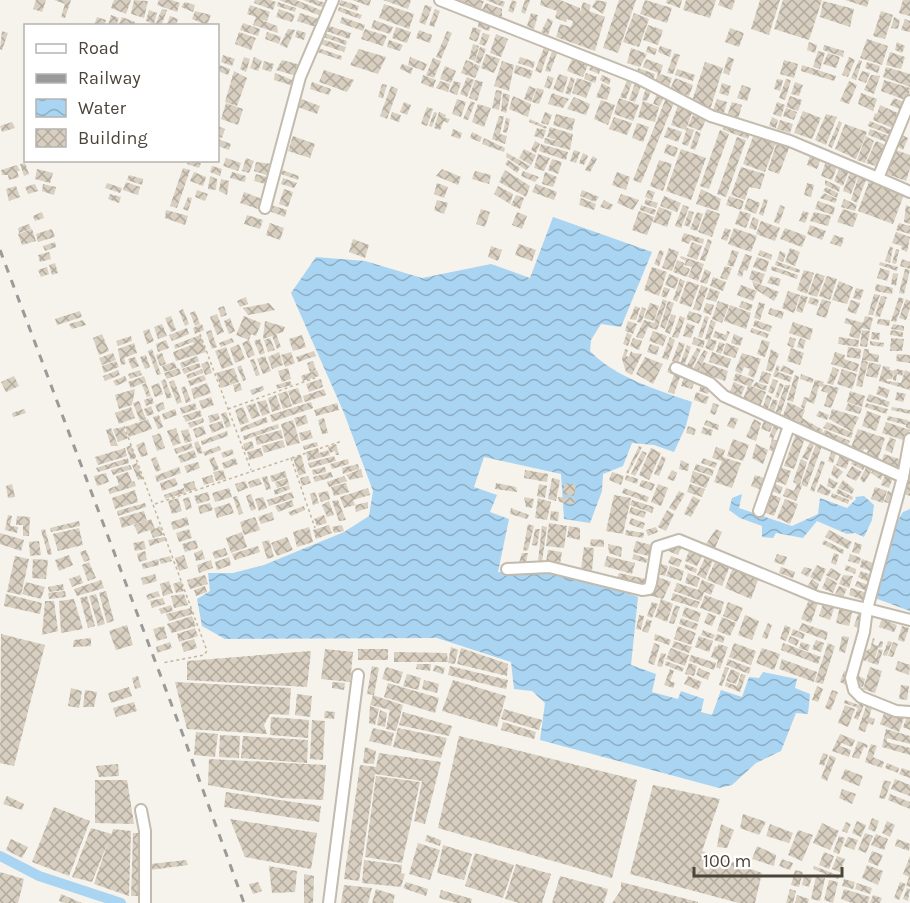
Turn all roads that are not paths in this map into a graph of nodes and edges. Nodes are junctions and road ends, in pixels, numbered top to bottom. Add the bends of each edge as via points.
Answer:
1 (333, 0) edge
2 (440, 0) edge
3 (910, 101) edge
4 (878, 178) junction
5 (910, 192) edge
6 (265, 208) dead end
7 (676, 368) dead end
8 (789, 426) junction
9 (910, 439) edge
10 (903, 477) junction
11 (759, 511) dead end
12 (507, 569) dead end
13 (867, 609) junction
14 (910, 620) edge
15 (358, 675) dead end
16 (910, 712) edge
17 (141, 810) dead end
18 (146, 901) edge
19 (329, 903) edge

1 - 6 street via 300,77
2 - 4 street via 638,78 711,116 790,141
3 - 4 street
4 - 5 street
7 - 8 street
8 - 10 street
8 - 11 street
9 - 10 street
10 - 13 street
12 - 13 street via 549,567 649,589 657,547 679,540 817,597
13 - 14 street
13 - 16 street via 851,678 854,690 861,697 896,711
15 - 19 street
17 - 18 street

